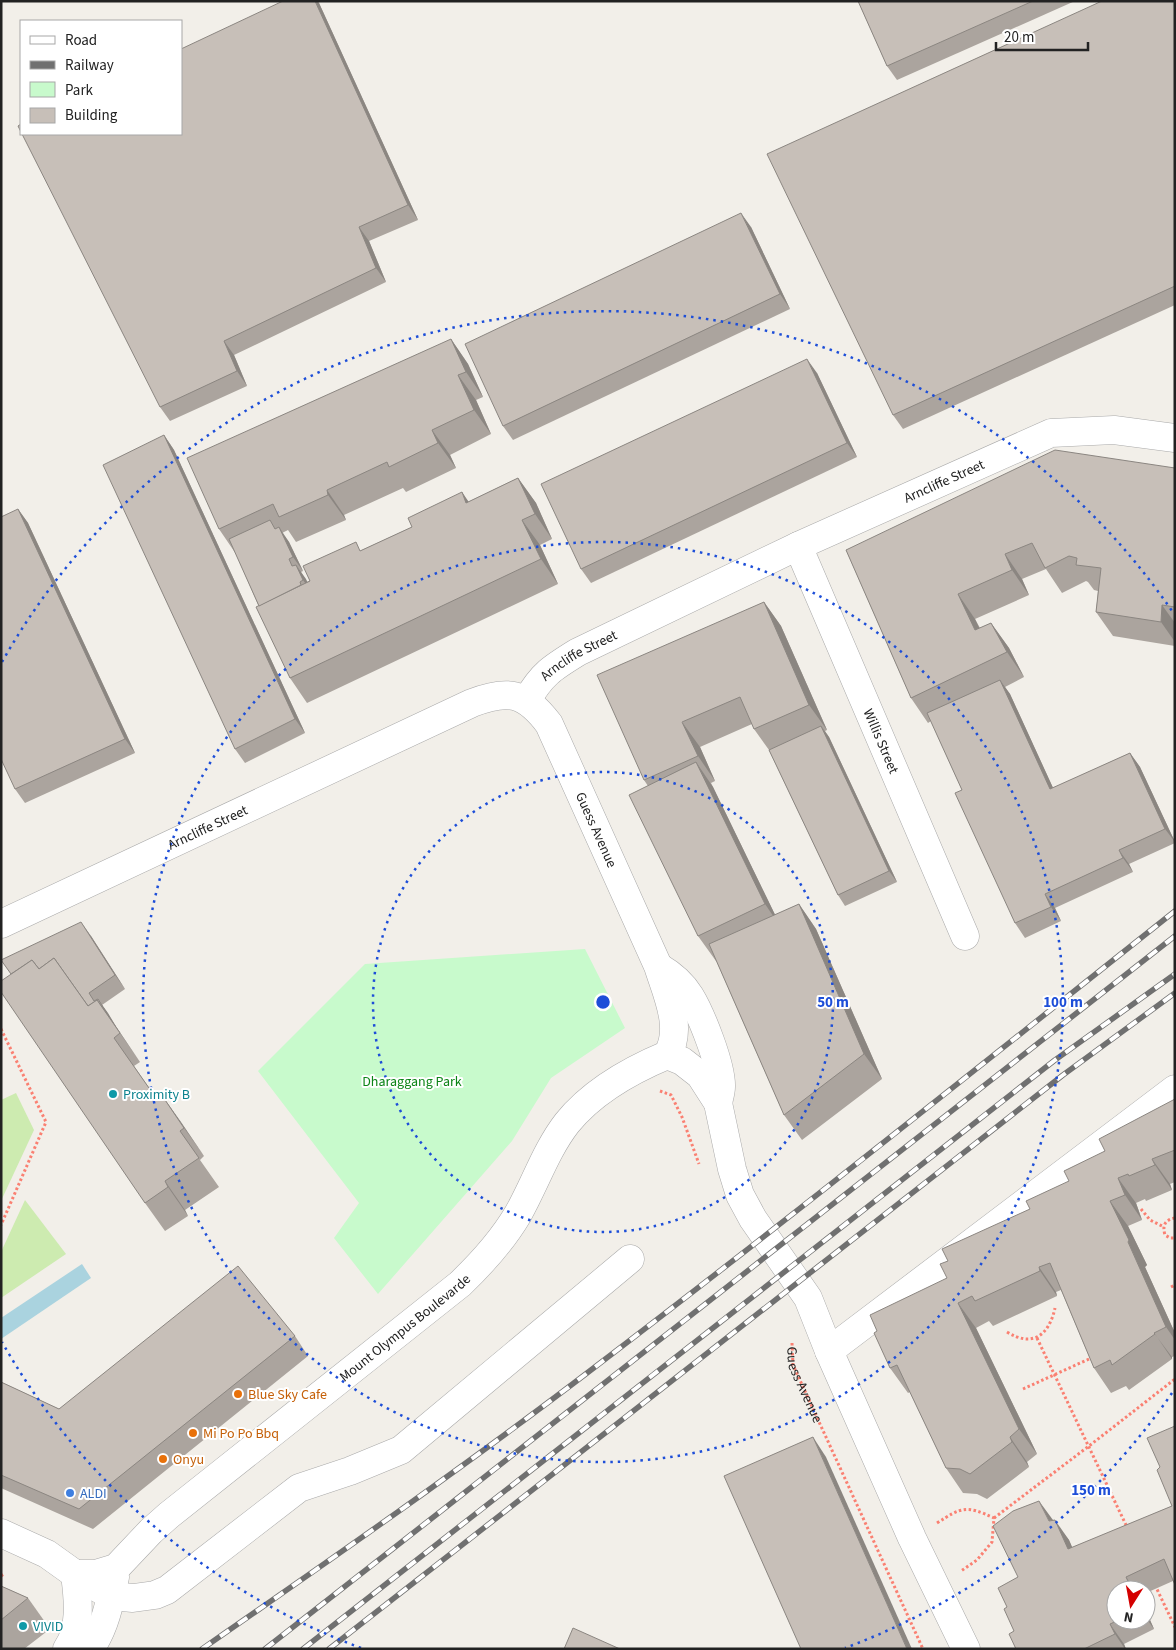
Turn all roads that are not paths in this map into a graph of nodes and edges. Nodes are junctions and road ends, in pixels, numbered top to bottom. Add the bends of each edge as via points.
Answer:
1 (1175, 438) edge
2 (798, 546) junction
3 (527, 700) junction
4 (1, 924) edge
5 (965, 936) dead end
6 (658, 966) junction
7 (668, 1055) junction
8 (1175, 1089) edge
9 (718, 1103) junction
10 (630, 1260) dead end
11 (828, 1351) junction
12 (1, 1533) edge
13 (116, 1568) junction
14 (75, 1574) junction
15 (111, 1596) junction
16 (66, 1649) edge
17 (90, 1649) edge
18 (966, 1649) edge

1 - 2 street, Arncliffe Street via 1114,430 1051,433
2 - 3 street, Arncliffe Street via 578,652 543,675
2 - 5 street, Willis Street
3 - 4 street, Arncliffe Street via 495,695 472,703
3 - 6 street, Guess Avenue via 549,724
6 - 7 street, Guess Avenue via 674,1023
6 - 9 street, Guess Avenue via 673,976 689,994 705,1026 722,1086
7 - 9 street, Guess Avenue via 700,1075
7 - 13 street, Mount Olympus Boulevarde via 646,1064 605,1089 568,1122 504,1235 460,1284 169,1515
8 - 11 street
9 - 11 street, Guess Avenue via 740,1195 753,1220 808,1298
10 - 15 street via 401,1450 299,1488 167,1590 133,1598
11 - 18 street, Guess Avenue
12 - 14 street via 47,1554
13 - 14 street via 96,1574
13 - 15 street
14 - 15 street
14 - 16 street via 79,1604 75,1629
15 - 17 street via 101,1632

